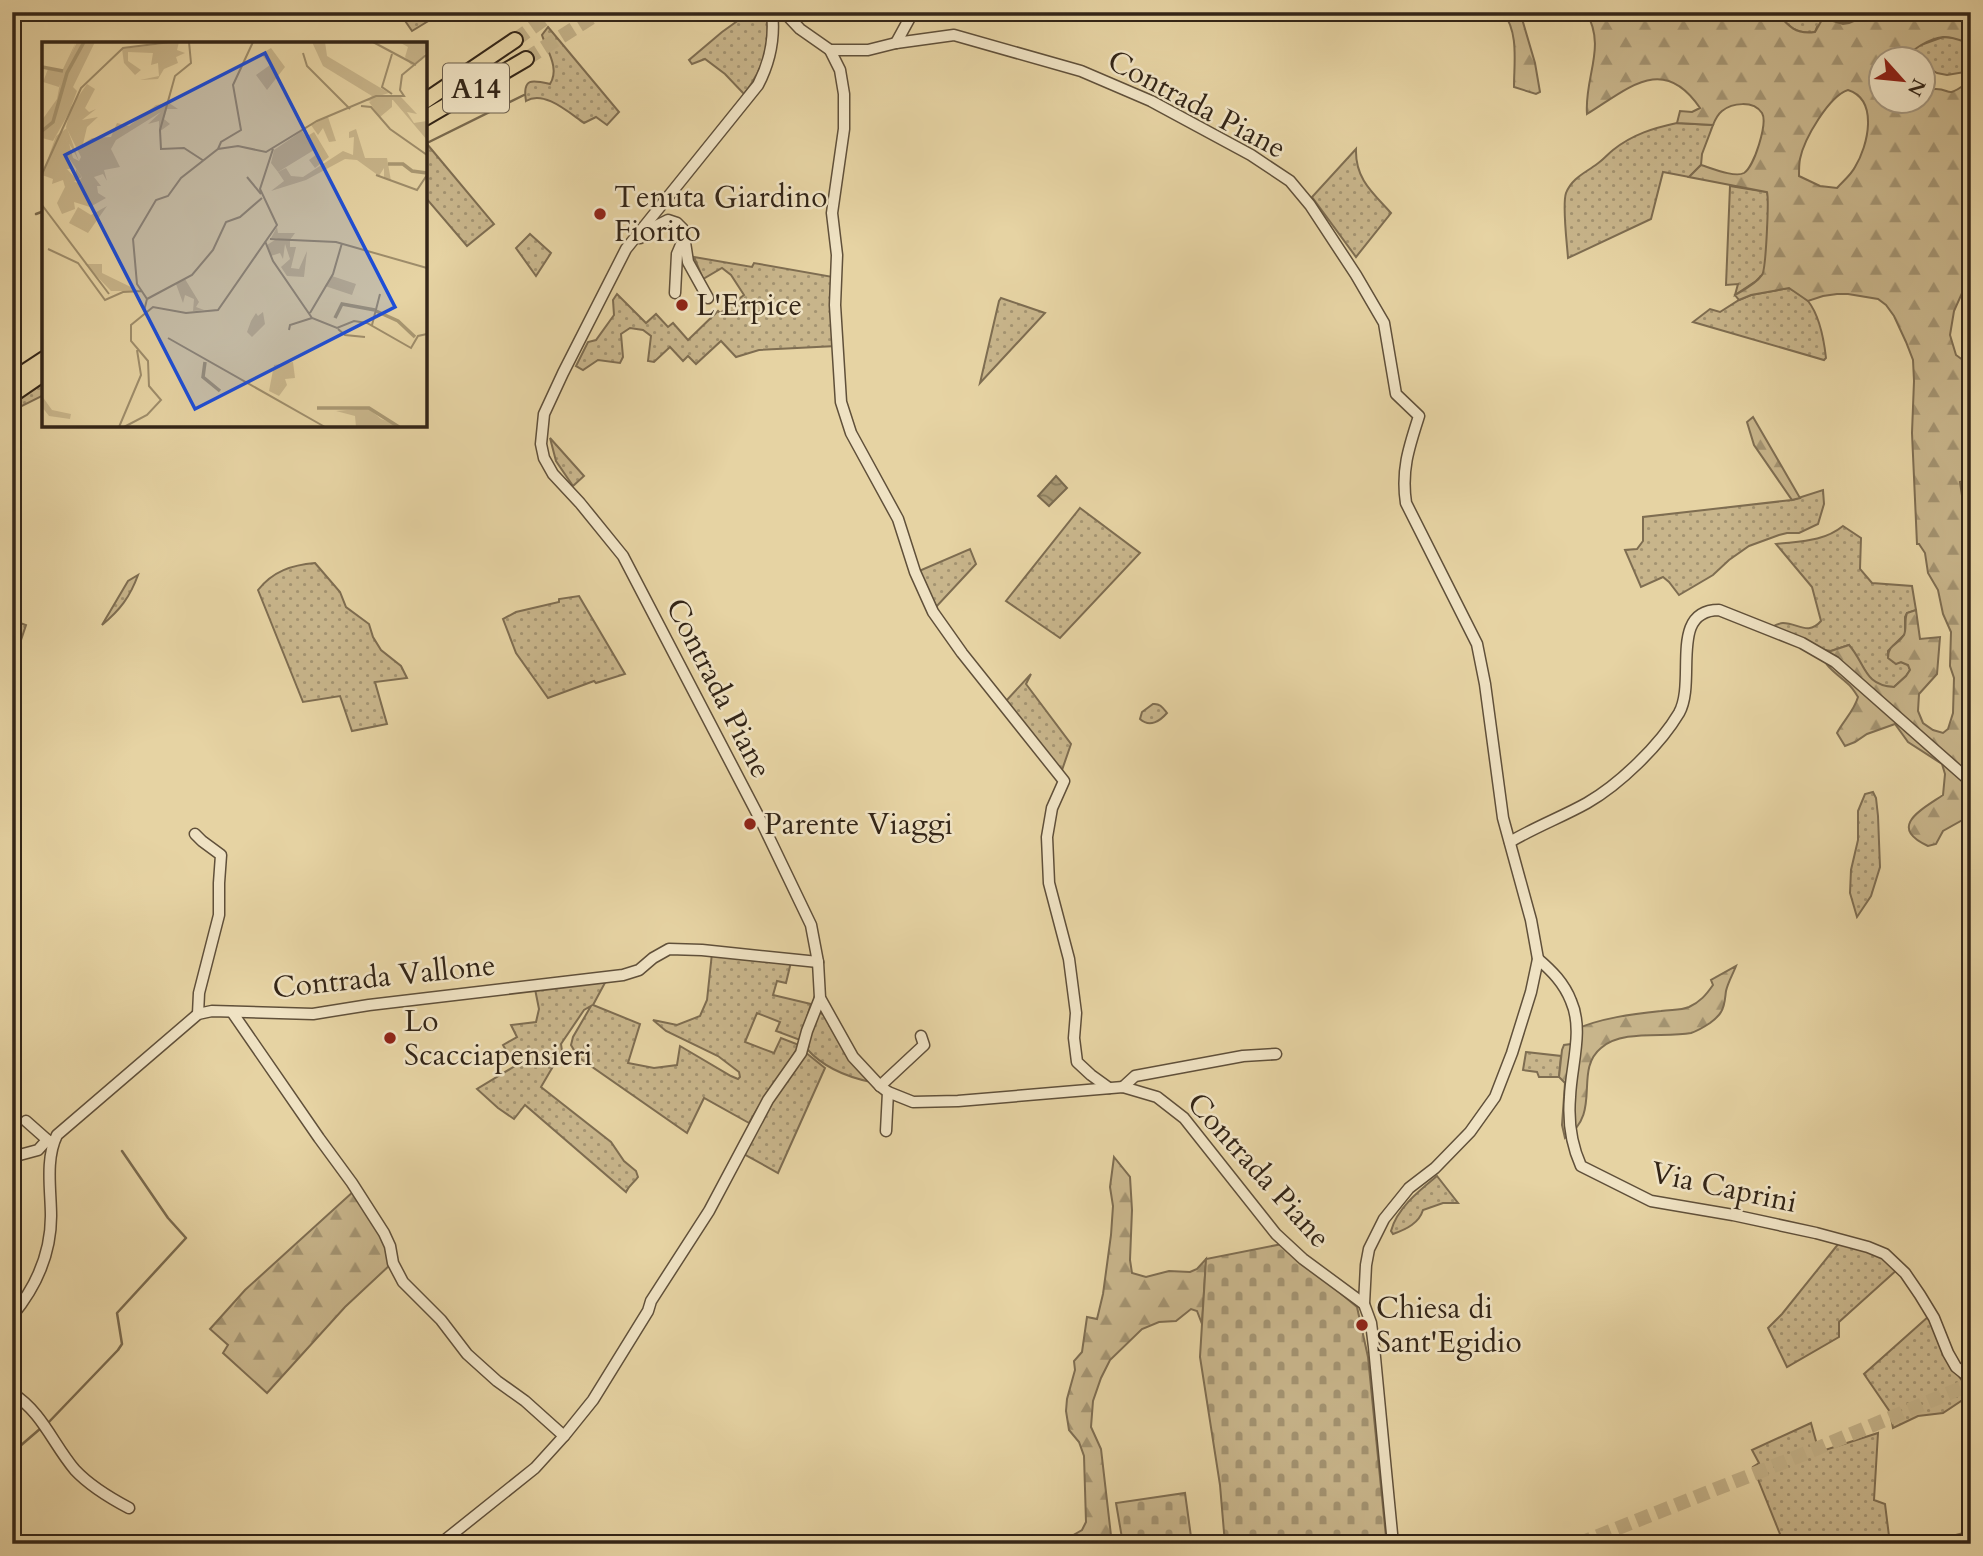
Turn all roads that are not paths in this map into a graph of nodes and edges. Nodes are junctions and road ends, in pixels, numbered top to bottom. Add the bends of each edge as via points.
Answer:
1 (772, 12) edge
2 (784, 12) edge
3 (913, 12) edge
4 (515, 40) tunnel mouth
5 (896, 43) junction
6 (830, 50) junction
7 (526, 59) tunnel mouth
8 (427, 100) edge
9 (427, 117) edge
10 (684, 240) junction
11 (626, 249) junction
12 (674, 293) dead end
13 (708, 298) dead end
14 (42, 360) edge
15 (42, 374) edge
16 (12, 380) edge
17 (12, 395) edge
18 (1971, 782) edge
19 (195, 834) dead end
20 (1510, 842) junction
21 (1538, 959) junction
22 (818, 962) junction
23 (820, 998) junction
24 (232, 1012) junction
25 (198, 1014) junction
26 (921, 1036) dead end
27 (1276, 1054) dead end
28 (1123, 1087) junction
29 (1109, 1088) junction
30 (884, 1089) junction
31 (26, 1121) dead end
32 (886, 1131) dead end
33 (50, 1142) junction
34 (12, 1157) edge
35 (1364, 1304) junction
36 (12, 1316) edge
37 (1971, 1379) edge
38 (12, 1393) edge
39 (564, 1436) junction
40 (130, 1508) dead end
41 (440, 1544) edge
42 (1393, 1544) edge

1 - 11 street, Contrada Piane via 771,51 758,85
2 - 6 street
3 - 5 street
4 - 8 highway, A14
5 - 6 street, Contrada Piane via 867,50
5 - 20 street, Contrada Piane via 954,35 1081,71 1152,101 1248,154 1290,181 1310,205 1384,323 1396,394 1419,416 1404,468 1406,503 1477,644
6 - 29 street via 844,94 844,129 832,213 841,402 851,433 898,519 933,612 1064,781 1046,837 1049,883 1069,959 1077,1062
7 - 9 highway, A14
10 - 11 street via 683,229 668,220
10 - 12 street via 677,254
10 - 13 street via 688,262
11 - 22 street, Contrada Piane via 544,414 544,458 623,556 811,925
14 - 16 highway
15 - 17 highway
18 - 20 street via 1835,662 1802,643 1719,610 1706,610 1688,632 1685,700 1660,740 1590,801
19 - 25 street via 221,855 222,867 219,915
20 - 21 street, Contrada Piane
21 - 35 street, Contrada Piane via 1495,1097 1470,1132 1409,1188 1384,1219 1369,1249
21 - 37 street, Via Caprini via 1554,972 1573,1003 1576,1042 1569,1098 1571,1132 1581,1166 1651,1201 1816,1233 1885,1254 1905,1273 1934,1318 1956,1367
22 - 23 street, Contrada Piane
22 - 24 street, Contrada Vallone via 669,949 639,971 623,975 313,1014
23 - 30 street, Contrada Piane via 853,1057
23 - 39 street via 801,1053 768,1100 709,1211 616,1365
24 - 25 street, Contrada Vallone
24 - 39 street via 384,1233 403,1282 467,1354
25 - 33 street
26 - 30 street via 924,1045
27 - 28 street via 1135,1076
28 - 29 street, Contrada Piane
28 - 35 street, Contrada Piane via 1157,1097 1184,1118 1276,1234
29 - 30 street, Contrada Piane via 913,1102
30 - 32 street
31 - 33 street
33 - 34 street
33 - 36 street via 48,1248 33,1287
35 - 42 street, Contrada Piane via 1371,1323
38 - 40 street via 37,1415 75,1470 102,1493
39 - 41 street via 535,1468

